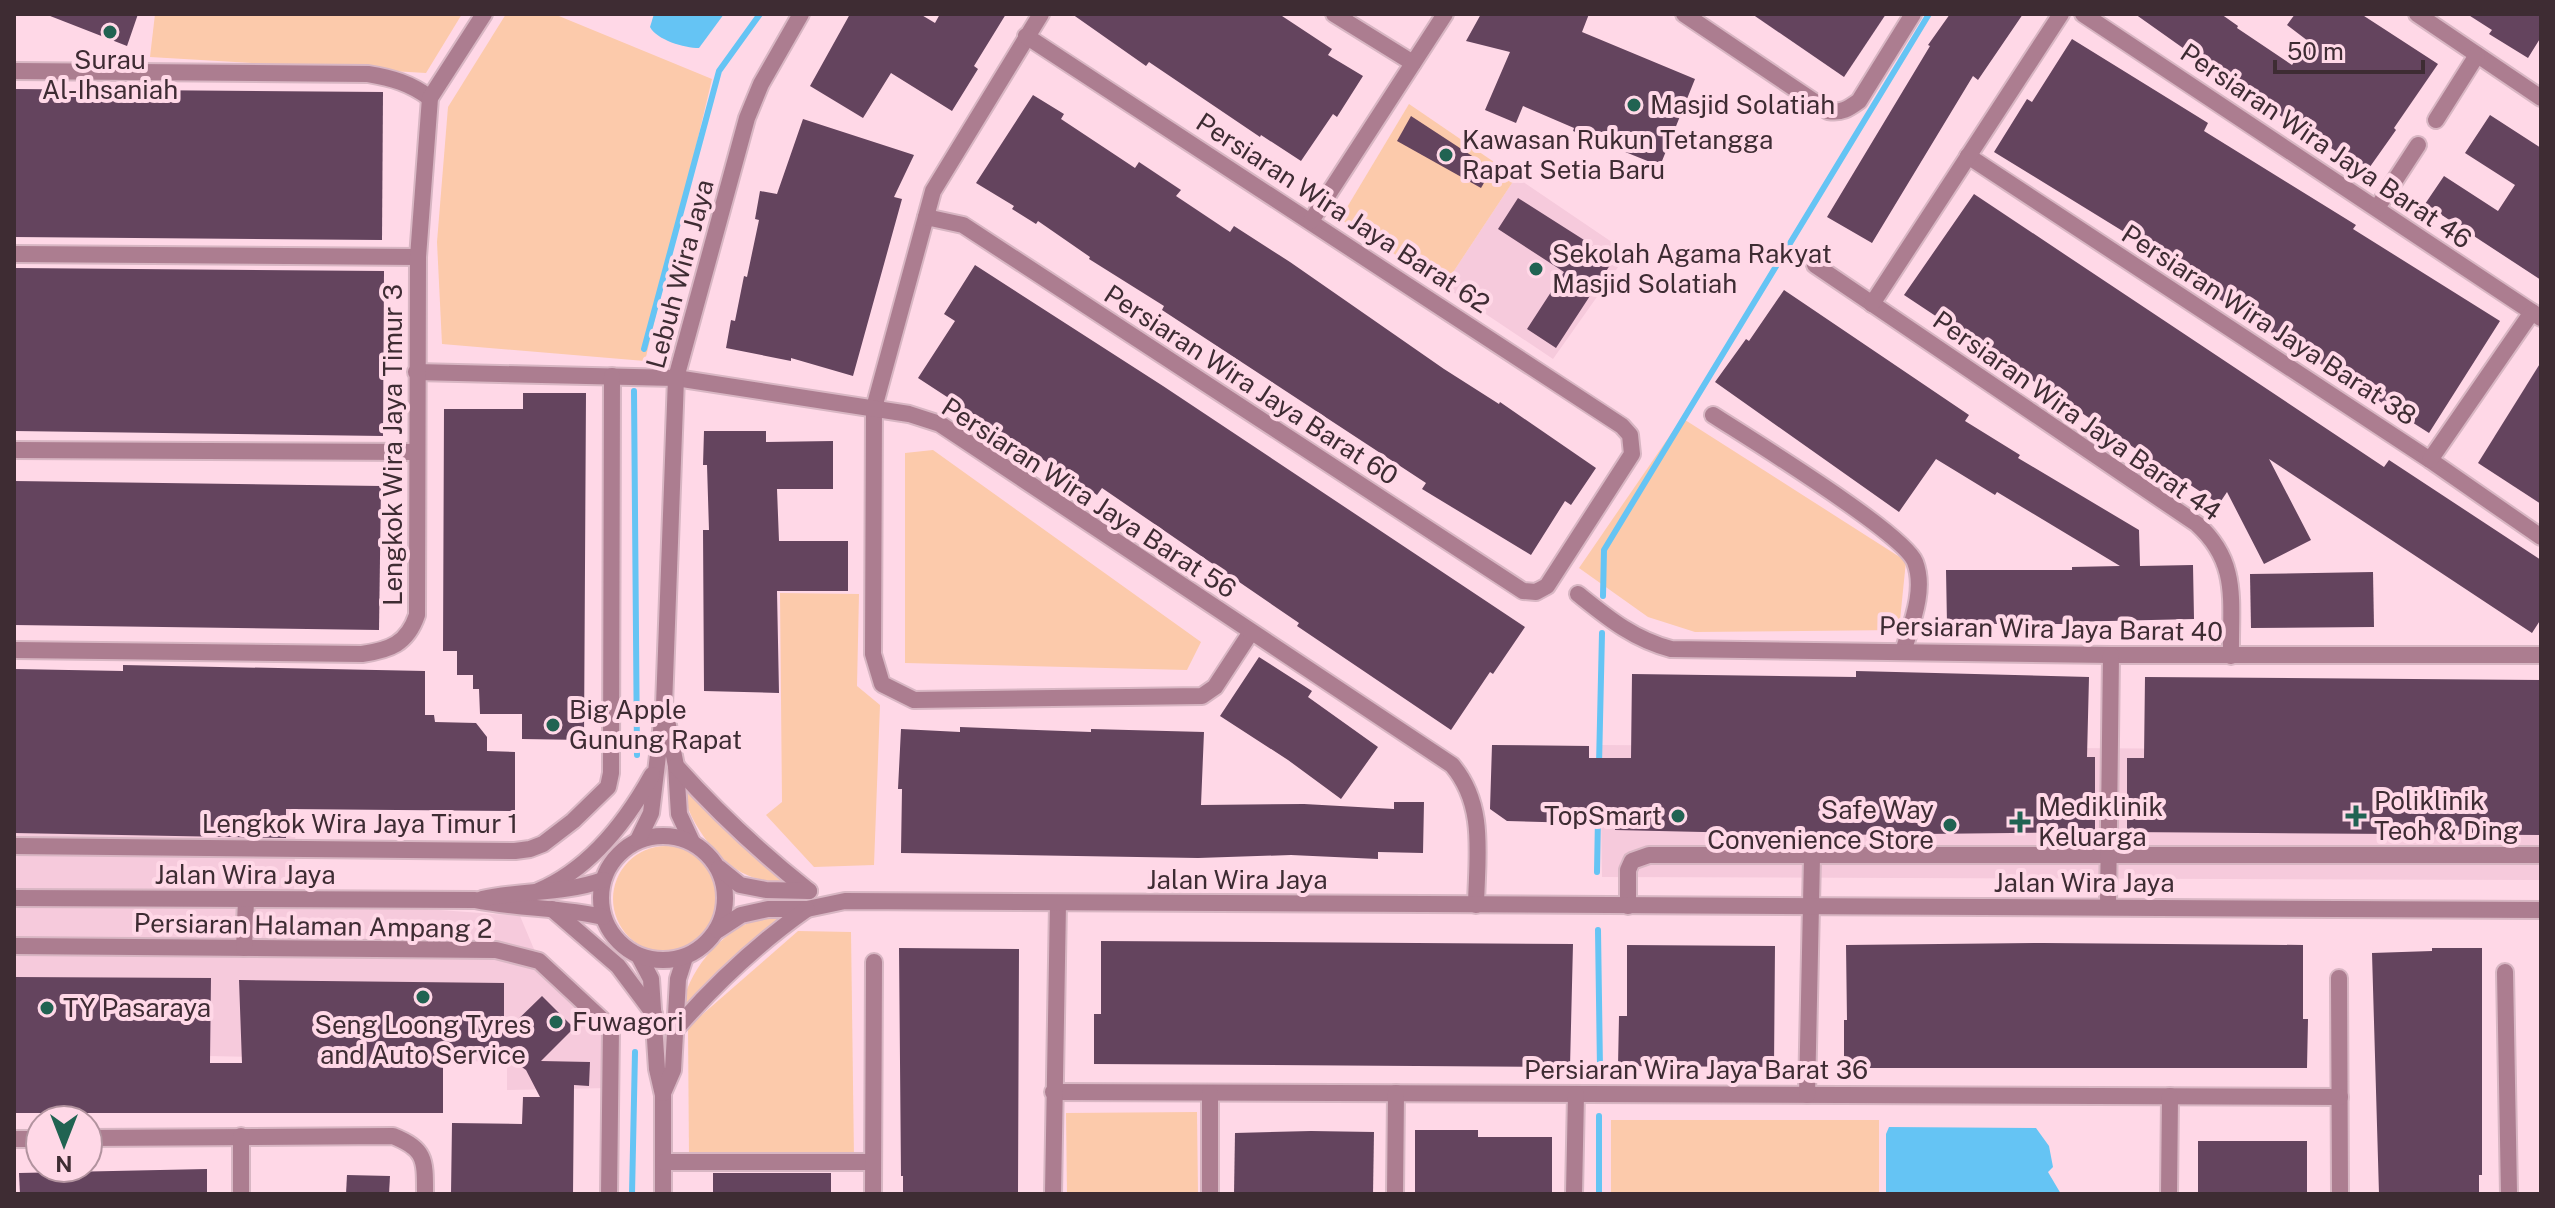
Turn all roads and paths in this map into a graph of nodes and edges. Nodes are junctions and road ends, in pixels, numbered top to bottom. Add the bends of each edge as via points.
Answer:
1 (484, 14) edge
2 (801, 14) edge
3 (1041, 14) edge
4 (1334, 14) edge
5 (1445, 14) edge
6 (1684, 14) edge
7 (1913, 14) edge
8 (2061, 14) edge
9 (2083, 14) edge
10 (2417, 14) edge
11 (1026, 36) junction
12 (2477, 55) junction
13 (1413, 63) junction
14 (14, 71) edge
15 (430, 98) junction
16 (2541, 98) edge
17 (2436, 120) dead end
18 (2418, 145) dead end
19 (1968, 156) junction
20 (2377, 208) junction
21 (926, 217) junction
22 (1311, 221) junction
23 (14, 254) edge
24 (418, 257) junction
25 (1815, 265) dead end
26 (1872, 304) junction
27 (2537, 315) edge
28 (416, 372) junction
29 (612, 376) junction
30 (676, 378) junction
31 (874, 408) junction
32 (1713, 415) dead end
33 (1630, 435) joint
34 (14, 450) edge
35 (416, 452) junction
36 (2430, 460) junction
37 (2541, 537) edge
38 (1578, 594) dead end
39 (1251, 632) junction
40 (14, 650) edge
41 (1903, 652) junction
42 (2111, 655) junction
43 (2541, 655) edge
44 (2231, 656) junction
45 (664, 706) junction
46 (676, 766) junction
47 (655, 770) junction
48 (638, 840) junction
49 (692, 842) junction
50 (14, 846) edge
51 (2109, 855) junction
52 (2541, 855) edge
53 (1812, 857) junction
54 (718, 867) junction
55 (603, 880) junction
56 (538, 891) junction
57 (809, 891) junction
58 (14, 898) edge
59 (246, 900) junction
60 (475, 900) junction
61 (845, 901) junction
62 (1058, 903) junction
63 (1476, 905) junction
64 (1628, 906) junction
65 (1811, 906) junction
66 (2108, 907) junction
67 (552, 909) junction
68 (807, 909) junction
69 (2541, 910) edge
70 (603, 917) junction
71 (718, 930) junction
72 (14, 946) edge
73 (244, 948) junction
74 (639, 956) junction
75 (685, 957) junction
76 (874, 962) dead end
77 (2505, 972) dead end
78 (2339, 978) dead end
79 (654, 1014) junction
80 (675, 1030) junction
81 (1053, 1092) junction
82 (1210, 1093) junction
83 (1396, 1093) junction
84 (1576, 1094) junction
85 (663, 1095) junction
86 (1807, 1095) junction
87 (2170, 1096) junction
88 (2340, 1097) junction
89 (241, 1136) junction
90 (104, 1138) edge
91 (663, 1162) junction
92 (873, 1162) junction
93 (241, 1194) edge
94 (425, 1194) edge
95 (609, 1194) edge
96 (663, 1194) edge
97 (873, 1194) edge
98 (1053, 1194) edge
99 (1210, 1194) edge
100 (1395, 1194) edge
101 (1574, 1194) edge
102 (2169, 1194) edge
103 (2340, 1194) edge
104 (2509, 1194) edge

1 - 15 street, Lengkok Wira Jaya Timur 3
2 - 30 street, Lebuh Wira Jaya via 747,118
3 - 11 street
4 - 13 street
5 - 13 street
6 - 7 street via 1828,111 1837,112 1859,101
8 - 19 street
9 - 20 street, Persiaran Wira Jaya Barat 46
10 - 12 street
11 - 21 street via 933,191
11 - 22 street, Persiaran Wira Jaya Barat 62
12 - 16 street
12 - 17 street
13 - 22 street
14 - 15 street via 368,74 414,86
15 - 24 street, Lengkok Wira Jaya Timur 3
18 - 20 street
19 - 26 street
19 - 36 street, Persiaran Wira Jaya Barat 38
20 - 27 street, Persiaran Wira Jaya Barat 46
21 - 31 street
21 - 33 street, Persiaran Wira Jaya Barat 60 via 963,225 1523,591 1547,586 1632,454
22 - 33 street, Persiaran Wira Jaya Barat 62
23 - 24 street
24 - 28 street, Lengkok Wira Jaya Timur 3
25 - 26 street, Persiaran Wira Jaya Barat 44
26 - 44 street, Persiaran Wira Jaya Barat 44 via 2214,540 2229,580
27 - 36 street
28 - 29 street, Persiaran Wira Jaya Barat 56
28 - 35 street, Lengkok Wira Jaya Timur 3
29 - 30 street, Persiaran Wira Jaya Barat 56
29 - 50 street, Lengkok Wira Jaya Timur 1 via 611,773 608,787 573,821 543,844 515,851
30 - 31 street, Persiaran Wira Jaya Barat 56
30 - 45 street, Lebuh Wira Jaya
31 - 39 street, Persiaran Wira Jaya Barat 56 via 940,424
31 - 39 street via 873,654 882,684 914,700 1202,696 1215,687
32 - 41 street via 1902,544 1915,561 1918,582
34 - 35 street
35 - 40 street, Lengkok Wira Jaya Timur 3 via 417,615 401,643 362,654
36 - 37 street, Persiaran Wira Jaya Barat 38
38 - 41 street, Persiaran Wira Jaya Barat 40 via 1625,632 1671,649
39 - 63 street, Persiaran Wira Jaya Barat 56 via 1452,765 1465,780 1476,819
41 - 42 street, Persiaran Wira Jaya Barat 40
42 - 44 street, Persiaran Wira Jaya Barat 40
42 - 51 street
43 - 44 street, Persiaran Wira Jaya Barat 40
45 - 46 street, Lebuh Wira Jaya
45 - 47 street, Lebuh Wira Jaya
46 - 49 street, Lebuh Wira Jaya via 679,814
46 - 57 street via 749,841
47 - 48 street, Lebuh Wira Jaya via 651,813
47 - 56 street via 633,809 588,860
48 - 49 street via 665,836
48 - 55 street via 616,857
49 - 54 street
51 - 52 street, Jalan Wira Jaya
51 - 53 street, Jalan Wira Jaya
51 - 66 street
53 - 64 street, Jalan Wira Jaya via 1649,855 1632,861 1628,870
53 - 65 street
54 - 57 street, Jalan Wira Jaya via 740,885
54 - 71 street via 726,902
55 - 56 street, Jalan Wira Jaya
55 - 70 street
56 - 60 street, Jalan Wira Jaya
57 - 61 street, Jalan Wira Jaya
58 - 59 street, Jalan Wira Jaya
59 - 60 street, Jalan Wira Jaya
59 - 73 street
60 - 67 street, Jalan Wira Jaya
61 - 62 street, Jalan Wira Jaya
61 - 68 street, Jalan Wira Jaya
62 - 63 street, Jalan Wira Jaya
62 - 81 street
63 - 64 street, Jalan Wira Jaya
64 - 65 street, Jalan Wira Jaya
65 - 66 street, Jalan Wira Jaya
65 - 86 street
66 - 69 street, Jalan Wira Jaya
67 - 70 street, Jalan Wira Jaya
67 - 79 street via 618,966
68 - 71 street, Jalan Wira Jaya via 741,915
68 - 80 street via 765,939
70 - 74 street via 623,946
71 - 75 street
72 - 73 street, Persiaran Halaman Ampang 2
73 - 95 street, Persiaran Halaman Ampang 2 via 496,950 539,961 611,1028
74 - 75 street
74 - 79 street via 651,979
75 - 80 street
76 - 92 street
77 - 104 street
78 - 88 street
79 - 85 street
80 - 85 street via 673,1070
81 - 82 street, Persiaran Wira Jaya Barat 36
81 - 98 street
82 - 83 street, Persiaran Wira Jaya Barat 36
82 - 99 street
83 - 84 street, Persiaran Wira Jaya Barat 36
83 - 100 street
84 - 86 street, Persiaran Wira Jaya Barat 36
84 - 101 street
85 - 91 street
86 - 87 street, Persiaran Wira Jaya Barat 36
87 - 88 street, Persiaran Wira Jaya Barat 36
87 - 102 street
88 - 103 street
89 - 90 street
89 - 93 street
89 - 94 street via 393,1136 412,1143 421,1154
91 - 92 street
91 - 96 street
92 - 97 street

